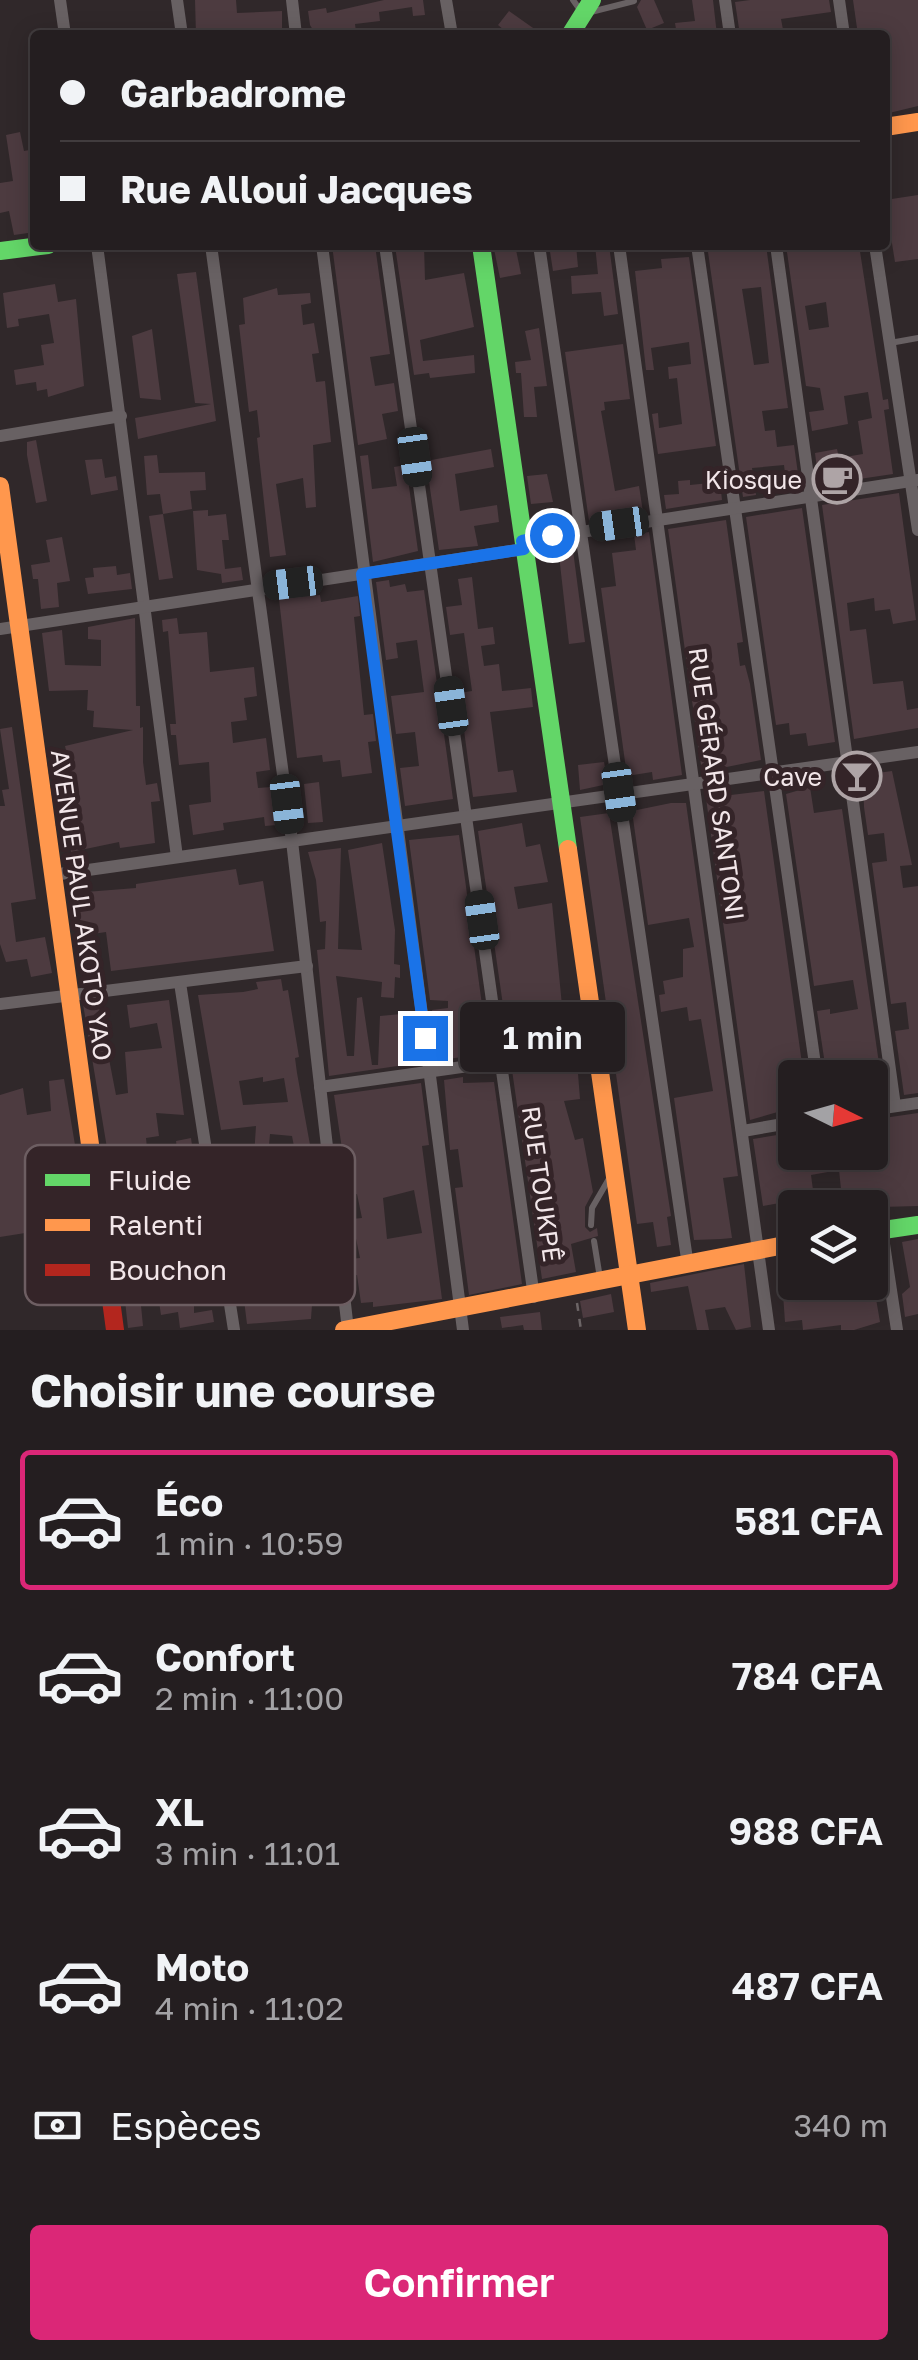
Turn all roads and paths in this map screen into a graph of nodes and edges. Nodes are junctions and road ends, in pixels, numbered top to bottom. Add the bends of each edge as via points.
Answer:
1 (60, 0) edge
2 (177, 0) edge
3 (292, 0) edge
4 (446, 0) edge
5 (724, 0) edge
6 (839, 0) edge
7 (634, 1) edge
8 (582, 5) edge
9 (64, 30) edge
10 (181, 30) edge
11 (295, 30) edge
12 (451, 30) edge
13 (572, 30) edge
14 (729, 30) edge
15 (843, 30) edge
16 (918, 122) edge
17 (890, 126) edge
18 (30, 247) edge
19 (98, 250) edge
20 (211, 250) edge
21 (323, 250) edge
22 (386, 250) edge
23 (482, 250) edge
24 (540, 250) edge
25 (620, 250) edge
26 (698, 250) edge
27 (777, 250) edge
28 (875, 250) edge
29 (0, 251) edge
30 (918, 338) edge
31 (889, 343) junction
32 (121, 416) junction
33 (0, 436) edge
34 (915, 481) edge
35 (0, 486) edge
36 (810, 494) junction
37 (735, 506) junction
38 (657, 518) junction
39 (581, 530) junction
40 (918, 530) edge
41 (523, 545) junction
42 (430, 563) junction
43 (362, 574) junction
44 (258, 588) junction
45 (146, 606) junction
46 (20, 626) junction
47 (0, 629) edge
48 (918, 752) edge
49 (847, 759) junction
50 (773, 770) junction
51 (693, 781) junction
52 (619, 792) junction
53 (562, 800) junction
54 (467, 814) junction
55 (396, 824) junction
56 (292, 841) junction
57 (177, 857) junction
58 (53, 875) junction
59 (307, 966) junction
60 (180, 983) junction
61 (69, 996) junction
62 (0, 1004) edge
63 (597, 1048) junction
64 (814, 1060) edge
65 (502, 1062) junction
66 (430, 1074) junction
67 (320, 1087) junction
68 (918, 1103) edge
69 (895, 1106) junction
70 (888, 1107) edge
71 (778, 1125) edge
72 (743, 1130) junction
73 (90, 1145) edge
74 (205, 1145) edge
75 (326, 1145) edge
76 (615, 1170) junction
77 (592, 1225) dead end
78 (918, 1225) edge
79 (888, 1229) edge
80 (594, 1240) dead end
81 (778, 1246) edge
82 (757, 1249) junction
83 (687, 1259) junction
84 (630, 1272) junction
85 (600, 1279) junction
86 (888, 1285) edge
87 (574, 1286) junction
88 (534, 1297) junction
89 (112, 1305) edge
90 (230, 1305) edge
91 (344, 1305) edge
92 (460, 1309) junction
93 (115, 1330) edge
94 (234, 1330) edge
95 (347, 1330) edge
96 (463, 1330) edge
97 (581, 1330) edge
98 (638, 1330) edge
99 (769, 1330) edge
100 (898, 1330) edge

1 - 9 street
2 - 10 street
3 - 11 street
4 - 12 street
5 - 14 street
6 - 15 street
7 - 8 lane
8 - 13 street
16 - 17 street
18 - 29 street
19 - 32 street
20 - 44 street
21 - 43 street
22 - 42 street, RUE TOUKPÊ
23 - 41 street
24 - 39 street
25 - 38 street, RUE GÉRARD SANTONI
26 - 37 street
27 - 36 street
28 - 31 street
30 - 31 lane
31 - 34 street
32 - 33 street
32 - 45 street
34 - 36 street
34 - 40 street
35 - 46 street, AVENUE PAUL AKOTO YAO
36 - 37 street
36 - 49 street
37 - 38 street
37 - 50 street
38 - 39 street
38 - 51 street, RUE GÉRARD SANTONI
39 - 41 street
39 - 52 street
41 - 42 street
41 - 53 street
42 - 43 street
42 - 54 street, RUE TOUKPÊ
43 - 44 street
43 - 55 street
44 - 45 street
44 - 56 street
45 - 46 street
45 - 57 street
46 - 47 street
46 - 58 street, AVENUE PAUL AKOTO YAO
48 - 49 street
49 - 50 street
49 - 69 street
50 - 51 street
50 - 64 street
51 - 52 street
51 - 72 street, RUE GÉRARD SANTONI
52 - 53 street
52 - 83 street
53 - 54 street
53 - 63 street
54 - 55 street
54 - 65 street, RUE TOUKPÊ
55 - 56 street
55 - 66 street
56 - 57 street
56 - 59 street
57 - 58 street
58 - 61 street, AVENUE PAUL AKOTO YAO
59 - 60 street
59 - 67 street
60 - 61 street
60 - 74 street
61 - 62 street
61 - 73 street, AVENUE PAUL AKOTO YAO
63 - 65 street
63 - 76 street
65 - 66 street
65 - 88 street, RUE TOUKPÊ
66 - 67 street
66 - 92 street
67 - 75 street
68 - 69 street
69 - 70 street
71 - 72 street
72 - 82 street, RUE GÉRARD SANTONI
76 - 77 lane via 595,1199
76 - 84 street
78 - 79 street
80 - 85 lane
81 - 82 street
82 - 83 street
82 - 99 street, RUE GÉRARD SANTONI
83 - 84 street
84 - 85 street
84 - 98 street
85 - 87 street
86 - 100 street
87 - 88 street
87 - 97 path
88 - 92 street
89 - 93 street, AVENUE PAUL AKOTO YAO
90 - 94 street
91 - 95 street
92 - 95 street
92 - 96 street

